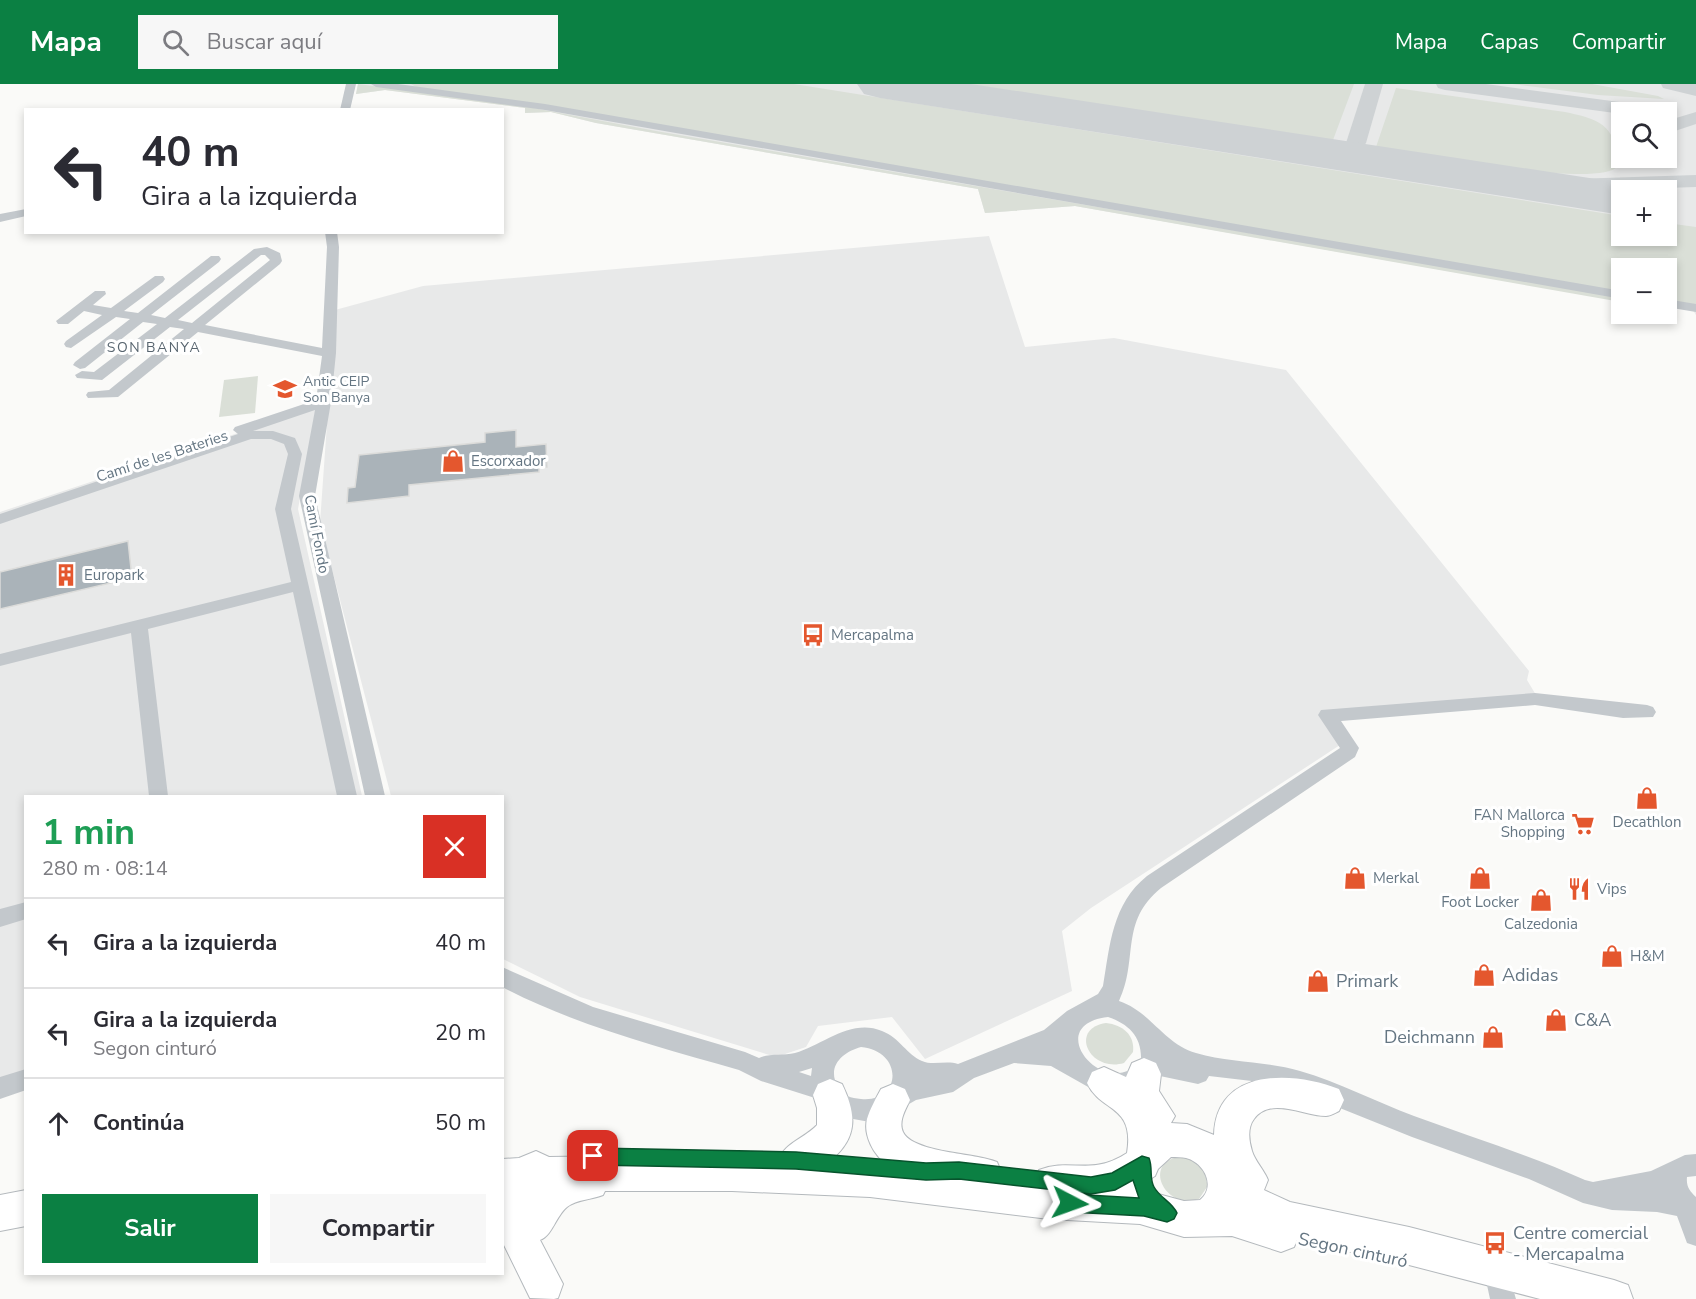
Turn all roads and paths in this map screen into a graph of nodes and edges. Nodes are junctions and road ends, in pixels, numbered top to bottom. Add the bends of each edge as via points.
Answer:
1 (351, 84) edge
2 (376, 84) edge
3 (345, 108) edge
4 (24, 212) edge
5 (0, 218) edge
6 (331, 234) edge
7 (215, 260) dead end
8 (159, 279) dead end
9 (1611, 293) edge
10 (100, 294) dead end
11 (1677, 305) edge
12 (82, 307) junction
13 (1696, 308) edge
14 (114, 313) junction
15 (141, 317) junction
16 (63, 321) dead end
17 (166, 322) junction
18 (198, 327) junction
19 (71, 344) dead end
20 (329, 354) junction
21 (93, 395) dead end
22 (324, 402) junction
23 (0, 509) edge
24 (0, 519) edge
25 (299, 585) junction
26 (139, 625) junction
27 (0, 660) edge
28 (1647, 712) dead end
29 (158, 795) edge
30 (346, 795) edge
31 (375, 795) edge
32 (24, 911) edge
33 (0, 918) edge
34 (1121, 952) junction
35 (504, 977) edge
36 (1094, 1008) junction
37 (1073, 1021) junction
38 (1142, 1025) junction
39 (839, 1044) junction
40 (1011, 1054) junction
41 (899, 1057) junction
42 (745, 1062) junction
43 (966, 1071) junction
44 (1144, 1073) junction
45 (1094, 1078) junction
46 (24, 1079) edge
47 (0, 1088) edge
48 (830, 1095) junction
49 (893, 1100) junction
50 (1327, 1100) junction
51 (1369, 1109) junction
52 (1192, 1142) junction
53 (796, 1161) junction
54 (1143, 1161) junction
55 (698, 1164) junction
56 (1687, 1167) edge
57 (959, 1171) junction
58 (1225, 1176) junction
59 (516, 1187) edge
60 (1591, 1193) junction
61 (24, 1208) edge
62 (1691, 1210) edge
63 (0, 1213) edge
64 (1167, 1213) junction
65 (1207, 1217) junction
66 (24, 1222) edge
67 (0, 1226) edge
68 (1696, 1234) edge
69 (1409, 1246) junction
70 (1523, 1290) edge
71 (547, 1292) edge
72 (1614, 1299) edge

1 - 3 street
2 - 9 street via 545,107
4 - 5 street
6 - 20 street, Camí Fondo
7 - 15 street
8 - 14 street
10 - 12 street
11 - 13 street
12 - 14 street
12 - 16 street
14 - 15 street
14 - 19 street
15 - 17 street
15 - 17 street via 81,370 97,377
17 - 18 street
17 - 18 street via 258,252 276,256 276,261
18 - 20 street
18 - 21 street via 113,394
20 - 22 street, Camí Fondo
22 - 23 street, Camí de les Bateries
22 - 31 street, Camí Fondo via 307,496
24 - 25 street via 250,435 273,435 290,441 295,454 283,509
25 - 26 street
25 - 30 street
26 - 27 street
26 - 29 street
28 - 34 street via 1535,699 1327,716 1350,748 1348,752 1146,888 1127,915
32 - 33 street
34 - 36 street via 1112,994
34 - 38 street via 1125,964 1124,999
35 - 42 street via 580,1012
36 - 37 street
36 - 38 street via 1115,1008
37 - 40 street via 1052,1037
37 - 45 street via 1067,1032 1067,1050 1073,1062
38 - 44 street via 1153,1045 1153,1058
38 - 51 street via 1165,1049 1191,1062 1261,1071 1302,1082
39 - 41 street via 852,1038 873,1038 886,1043
39 - 42 street via 791,1066
39 - 48 street via 822,1070
40 - 43 street
40 - 45 street via 1054,1056
41 - 43 street via 912,1069 926,1074
41 - 49 street via 905,1079
42 - 48 street
43 - 49 street via 945,1085 912,1090
44 - 45 street via 1126,1083
44 - 50 street via 1159,1066 1203,1075 1254,1078 1302,1089
44 - 52 highway via 1140,1083 1149,1106 1165,1124
45 - 54 highway via 1123,1094 1141,1116 1146,1133
46 - 47 street
48 - 49 street via 844,1107 857,1111 876,1109
48 - 53 highway via 836,1111 835,1129 820,1147
49 - 57 highway via 884,1125 893,1149 906,1158
50 - 51 street
50 - 69 highway via 1275,1092 1246,1103 1233,1120 1231,1135 1241,1168 1264,1194 1282,1206 1342,1219
51 - 60 street via 1515,1161
52 - 54 highway via 1163,1141
52 - 58 highway via 1215,1158
53 - 55 highway
53 - 57 highway
54 - 57 highway via 1122,1178 1100,1185
54 - 64 highway via 1146,1191
55 - 59 highway
55 - 59 highway
55 - 59 highway via 648,1181 570,1185 550,1198 538,1213
55 - 64 highway via 738,1172 892,1182 1070,1203 1144,1207
56 - 60 street via 1653,1182
56 - 62 street via 1674,1180 1675,1188
58 - 65 highway via 1224,1201
58 - 69 highway via 1246,1199 1275,1216
59 - 71 highway
60 - 62 street via 1657,1200
61 - 63 highway
62 - 68 street
64 - 65 highway via 1187,1219
65 - 70 highway, Segon cinturó via 1232,1218 1291,1237
66 - 67 highway
69 - 70 highway
70 - 72 highway, Segon cinturó

